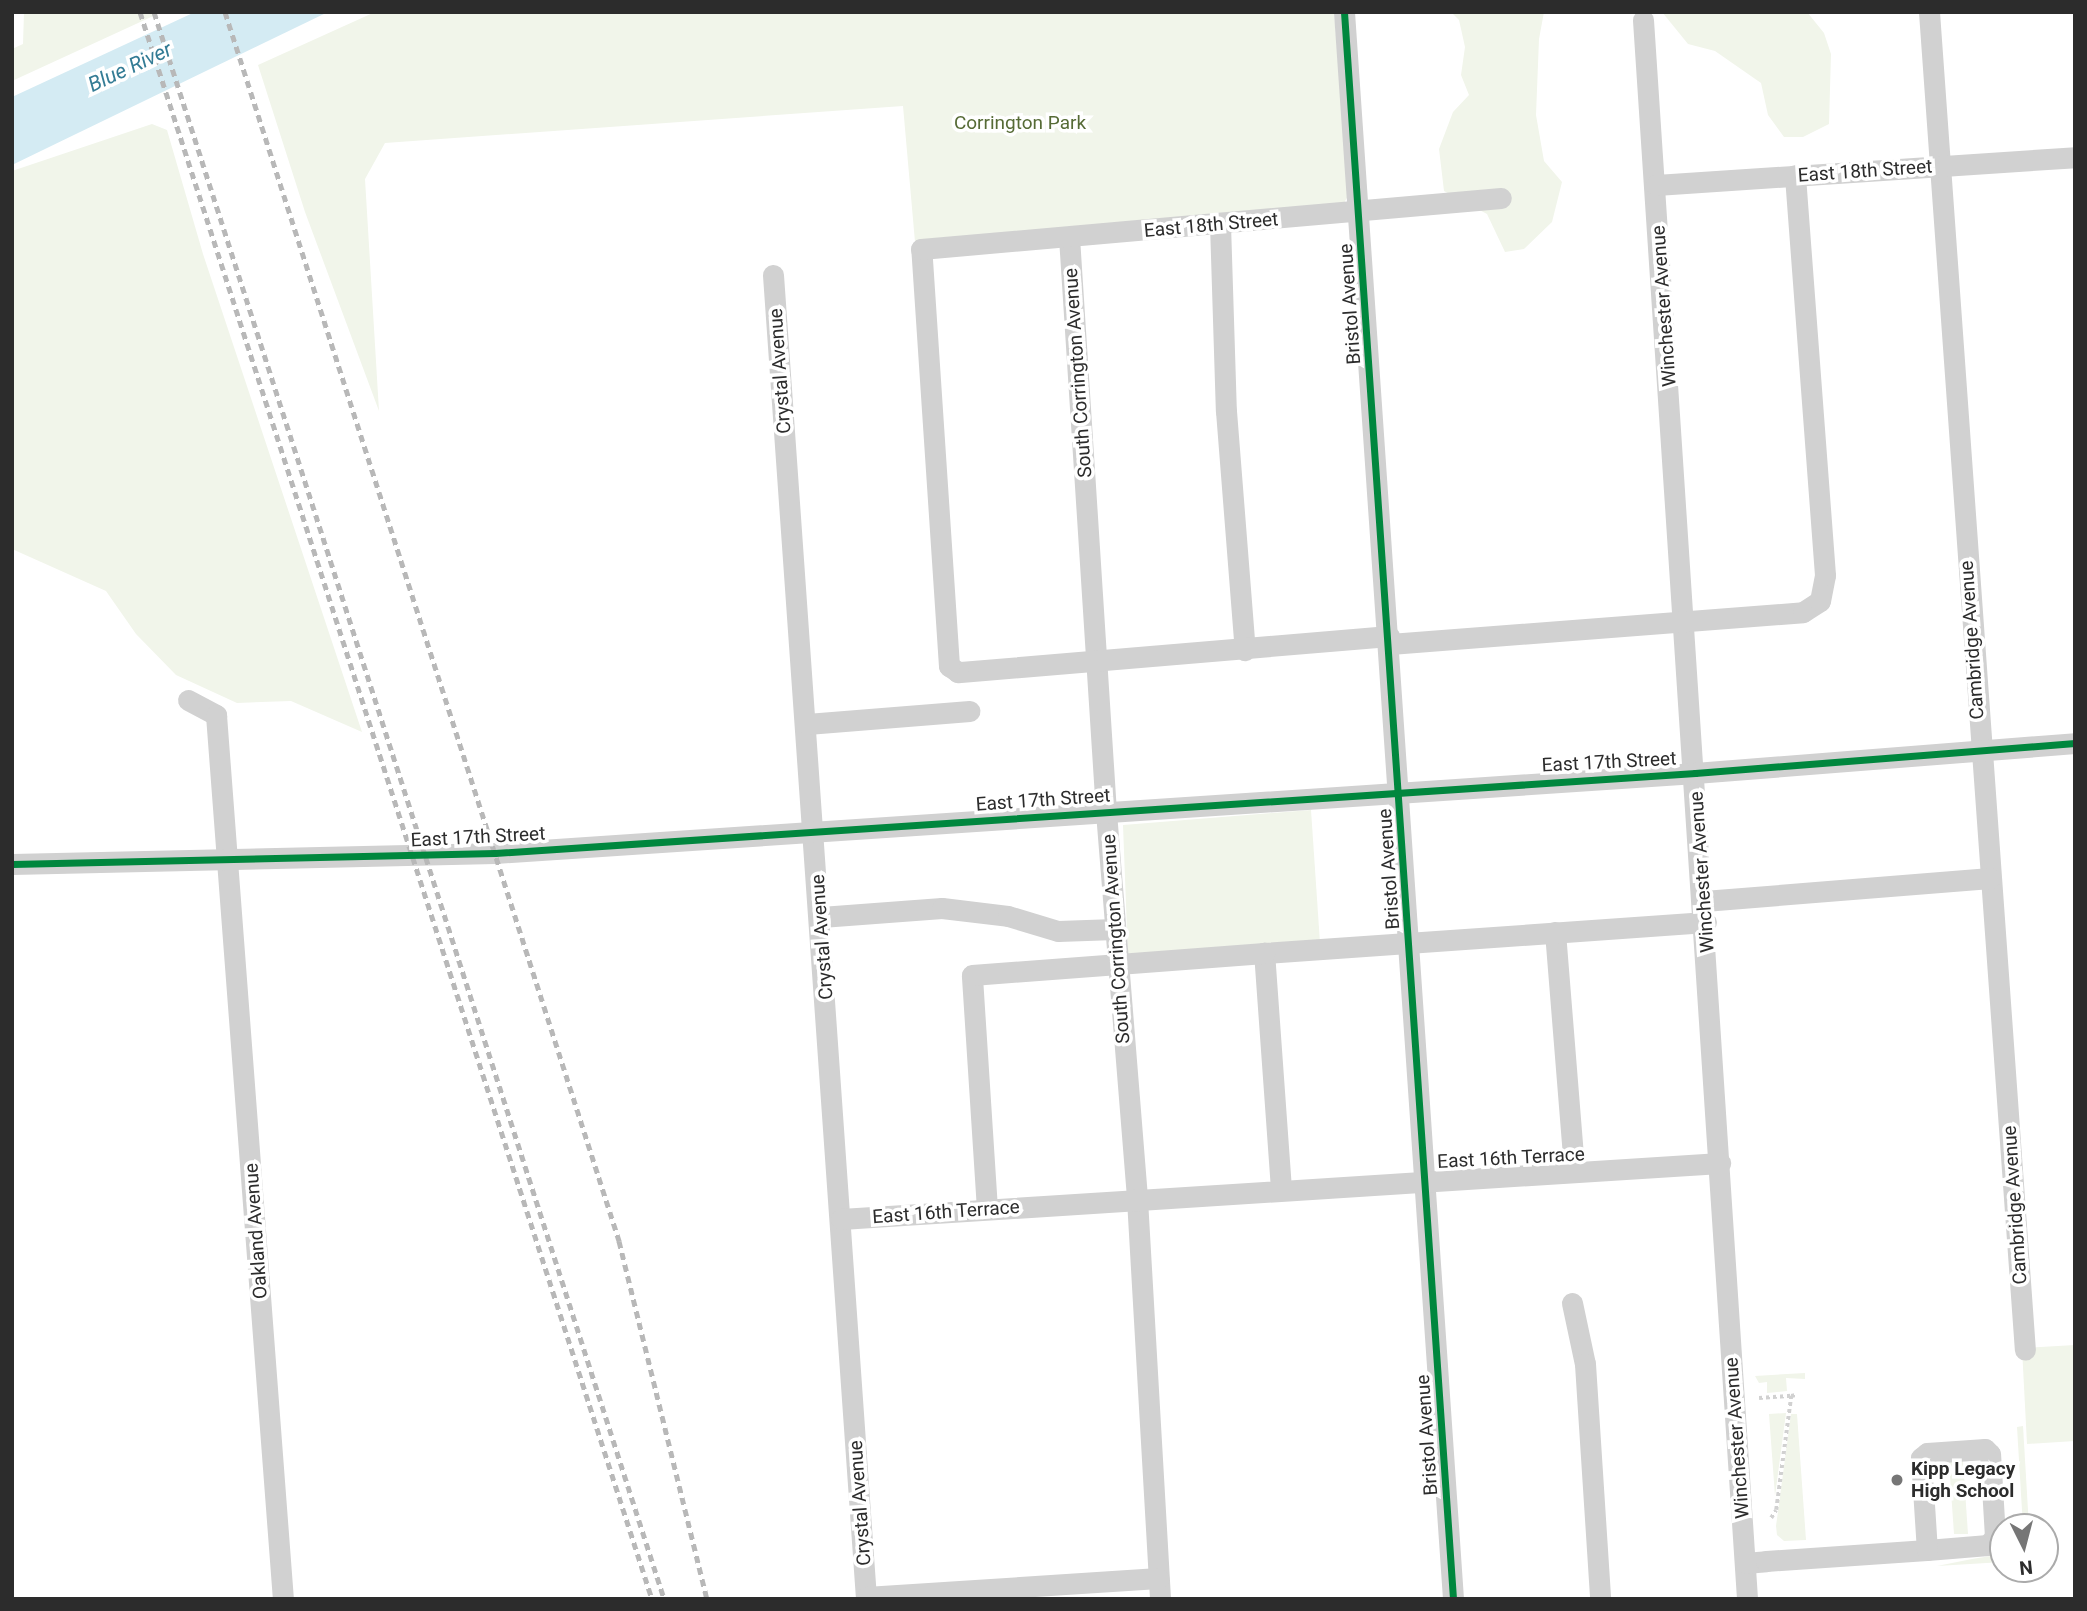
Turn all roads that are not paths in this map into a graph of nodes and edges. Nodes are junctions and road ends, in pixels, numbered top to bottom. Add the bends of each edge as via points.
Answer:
1 (1345, 12) edge
2 (1929, 12) edge
3 (1643, 20) dead end
4 (2075, 157) edge
5 (1939, 166) junction
6 (1795, 176) junction
7 (1656, 184) junction
8 (1501, 198) dead end
9 (1359, 213) junction
10 (1220, 224) junction
11 (1069, 237) junction
12 (773, 275) dead end
13 (1686, 622) junction
14 (1389, 640) junction
15 (1245, 650) junction
16 (1096, 662) junction
17 (188, 701) dead end
18 (968, 710) dead end
19 (807, 724) junction
20 (2075, 743) edge
21 (1979, 750) junction
22 (1695, 773) junction
23 (1399, 790) junction
24 (1106, 812) junction
25 (815, 831) junction
26 (228, 862) junction
27 (12, 864) edge
28 (1990, 878) junction
29 (1705, 911) junction
30 (821, 917) junction
31 (1115, 929) junction
32 (1555, 932) junction
33 (1410, 943) junction
34 (1264, 953) junction
35 (1117, 962) junction
36 (1720, 1163) junction
37 (1574, 1170) junction
38 (1426, 1179) junction
39 (1281, 1189) junction
40 (1137, 1199) junction
41 (987, 1209) junction
42 (841, 1219) junction
43 (1572, 1303) dead end
44 (2025, 1350) dead end
45 (1927, 1550) junction
46 (1745, 1563) junction
47 (1159, 1588) edge
48 (866, 1598) edge
49 (283, 1599) edge
50 (1453, 1599) edge
51 (1600, 1599) edge
52 (1747, 1599) edge

1 - 9 street, Bristol Avenue
2 - 5 street, Cambridge Avenue
3 - 7 street, Winchester Avenue
4 - 5 street, East 18th Street
5 - 6 street, East 18th Street
5 - 21 street, Cambridge Avenue
6 - 7 street, East 18th Street
6 - 13 street via 1824,592 1820,601 1803,612
7 - 13 street, Winchester Avenue
8 - 9 street, East 18th Street
9 - 10 street, East 18th Street
9 - 14 street, Bristol Avenue
10 - 11 street, East 18th Street
10 - 15 street via 1226,411
11 - 16 street, South Corrington Avenue
11 - 16 street, East 18th Street via 921,249 949,666 958,672
12 - 19 street, Crystal Avenue
13 - 14 street
13 - 22 street, Winchester Avenue
14 - 15 street
14 - 23 street, Bristol Avenue
15 - 16 street
16 - 24 street, South Corrington Avenue
17 - 26 street, Oakland Avenue via 216,715
18 - 19 street
19 - 25 street, Crystal Avenue
20 - 21 street, East 17th Street
21 - 22 street, East 17th Street
21 - 28 street, Cambridge Avenue
22 - 23 street, East 17th Street
22 - 29 street, Winchester Avenue
23 - 24 street, East 17th Street
23 - 33 street, Bristol Avenue
24 - 25 street, East 17th Street
24 - 31 street, South Corrington Avenue
25 - 26 street, East 17th Street via 495,853
25 - 30 street, Crystal Avenue
26 - 27 street, East 17th Street
26 - 49 street, Oakland Avenue
28 - 29 street
28 - 44 street, Cambridge Avenue
29 - 32 street
29 - 36 street, Winchester Avenue
30 - 31 street via 942,908 1008,916 1058,931
30 - 42 street, Crystal Avenue
31 - 35 street, South Corrington Avenue
32 - 33 street
32 - 37 street
33 - 34 street
33 - 38 street, Bristol Avenue
34 - 35 street
34 - 39 street
35 - 40 street, South Corrington Avenue
35 - 41 street via 972,975
36 - 37 street, East 16th Terrace
36 - 46 street, Winchester Avenue
37 - 38 street, East 16th Terrace
38 - 39 street, East 16th Terrace
38 - 50 street, Bristol Avenue
39 - 40 street, East 16th Terrace
40 - 41 street, East 16th Terrace
40 - 47 street, South Corrington Avenue
41 - 42 street, East 16th Terrace
42 - 48 street, Crystal Avenue
43 - 51 street via 1585,1364
45 - 45 street via 1988,1545 1994,1540 1990,1454 1985,1450 1927,1453 1921,1458
45 - 46 street
46 - 52 street, Winchester Avenue
47 - 48 street

